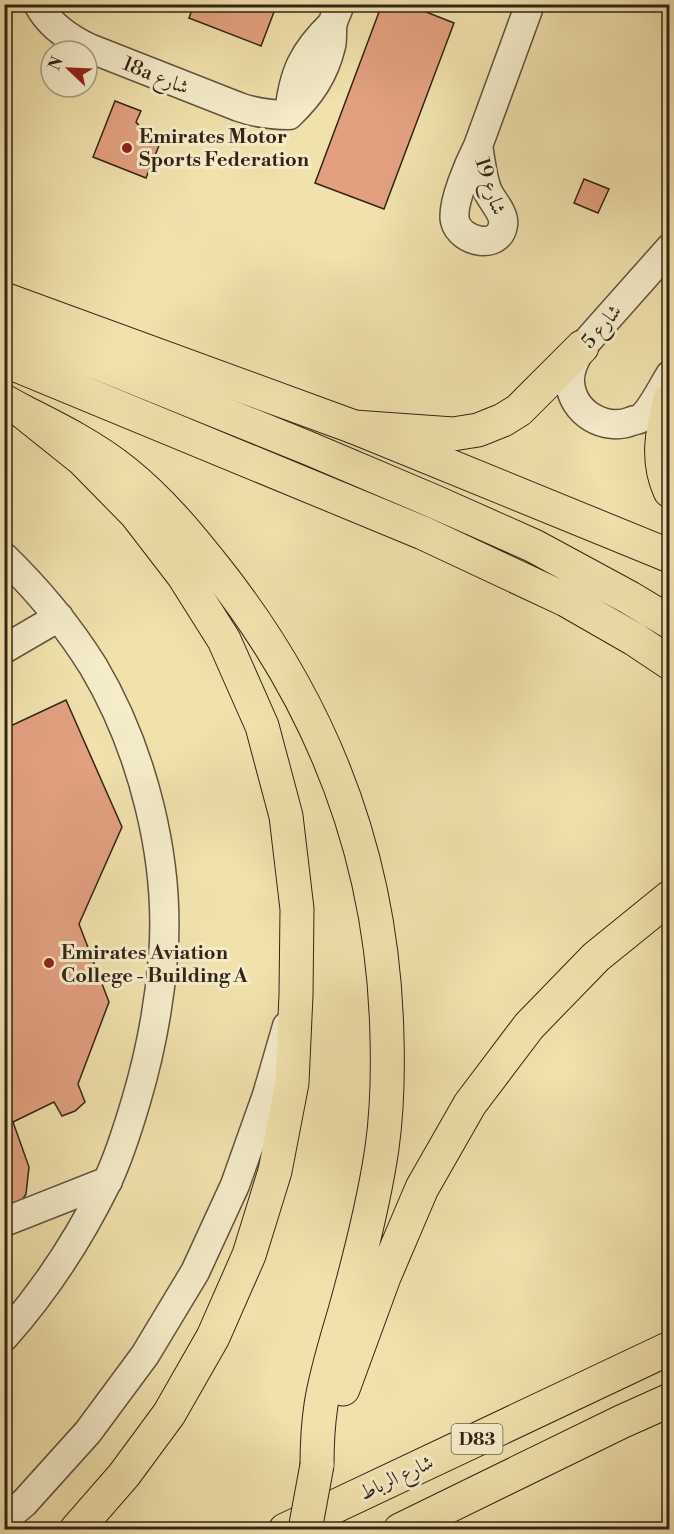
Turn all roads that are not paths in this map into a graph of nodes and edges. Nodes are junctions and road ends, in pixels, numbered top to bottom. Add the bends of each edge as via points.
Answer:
1 (38, 4) edge
2 (530, 4) edge
3 (337, 14) edge
4 (478, 146) dead end
5 (669, 248) edge
6 (6, 306) edge
7 (582, 347) junction
8 (4, 360) edge
9 (669, 375) edge
10 (669, 400) edge
11 (13, 406) edge
12 (354, 427) junction
13 (669, 492) edge
14 (669, 556) edge
15 (4, 557) edge
16 (59, 617) junction
17 (669, 622) edge
18 (4, 649) edge
19 (669, 663) edge
20 (669, 897) edge
21 (296, 995) junction
22 (108, 1181) junction
23 (4, 1222) edge
24 (8, 1328) edge
25 (669, 1348) edge
26 (669, 1400) edge
27 (316, 1465) junction
28 (4, 1520) edge
29 (76, 1530) edge
30 (285, 1530) edge
31 (305, 1530) edge
32 (400, 1530) edge

1 - 3 street, 18a شارع via 70,39 247,110 272,115 289,115 317,83 332,44
2 - 4 street, شارع 19
5 - 7 street, شارع 5
6 - 12 main road
6 - 17 main road via 308,448 543,551
7 - 9 street, شارع 5 via 570,382 575,400 587,415 604,424 623,425 640,418
7 - 12 main road via 519,410 478,430 453,434
8 - 19 main road via 423,532 566,600
10 - 13 main road via 661,448
11 - 21 main road via 82,459 136,514 183,574 224,640 261,726 286,816 297,909
11 - 27 main road via 92,448 125,472 155,499 243,603 282,663 315,726 343,792 364,861 378,931 386,1002 388,1074 382,1146 370,1216 325,1386
12 - 14 main road
15 - 16 street
16 - 18 street
16 - 22 street via 93,667 121,720 156,836 163,896 163,957 157,1014 145,1071
20 - 27 main road via 596,957 529,1026 470,1104 422,1188 384,1277
21 - 28 street via 235,1185 195,1272 145,1355 88,1432
21 - 29 main road via 292,1083 275,1171 249,1255 213,1337 169,1414 124,1475
22 - 23 street
22 - 24 street via 50,1280
25 - 30 main road, شارع الرباط / D83
26 - 32 main road, D83
27 - 31 main road, bridge

